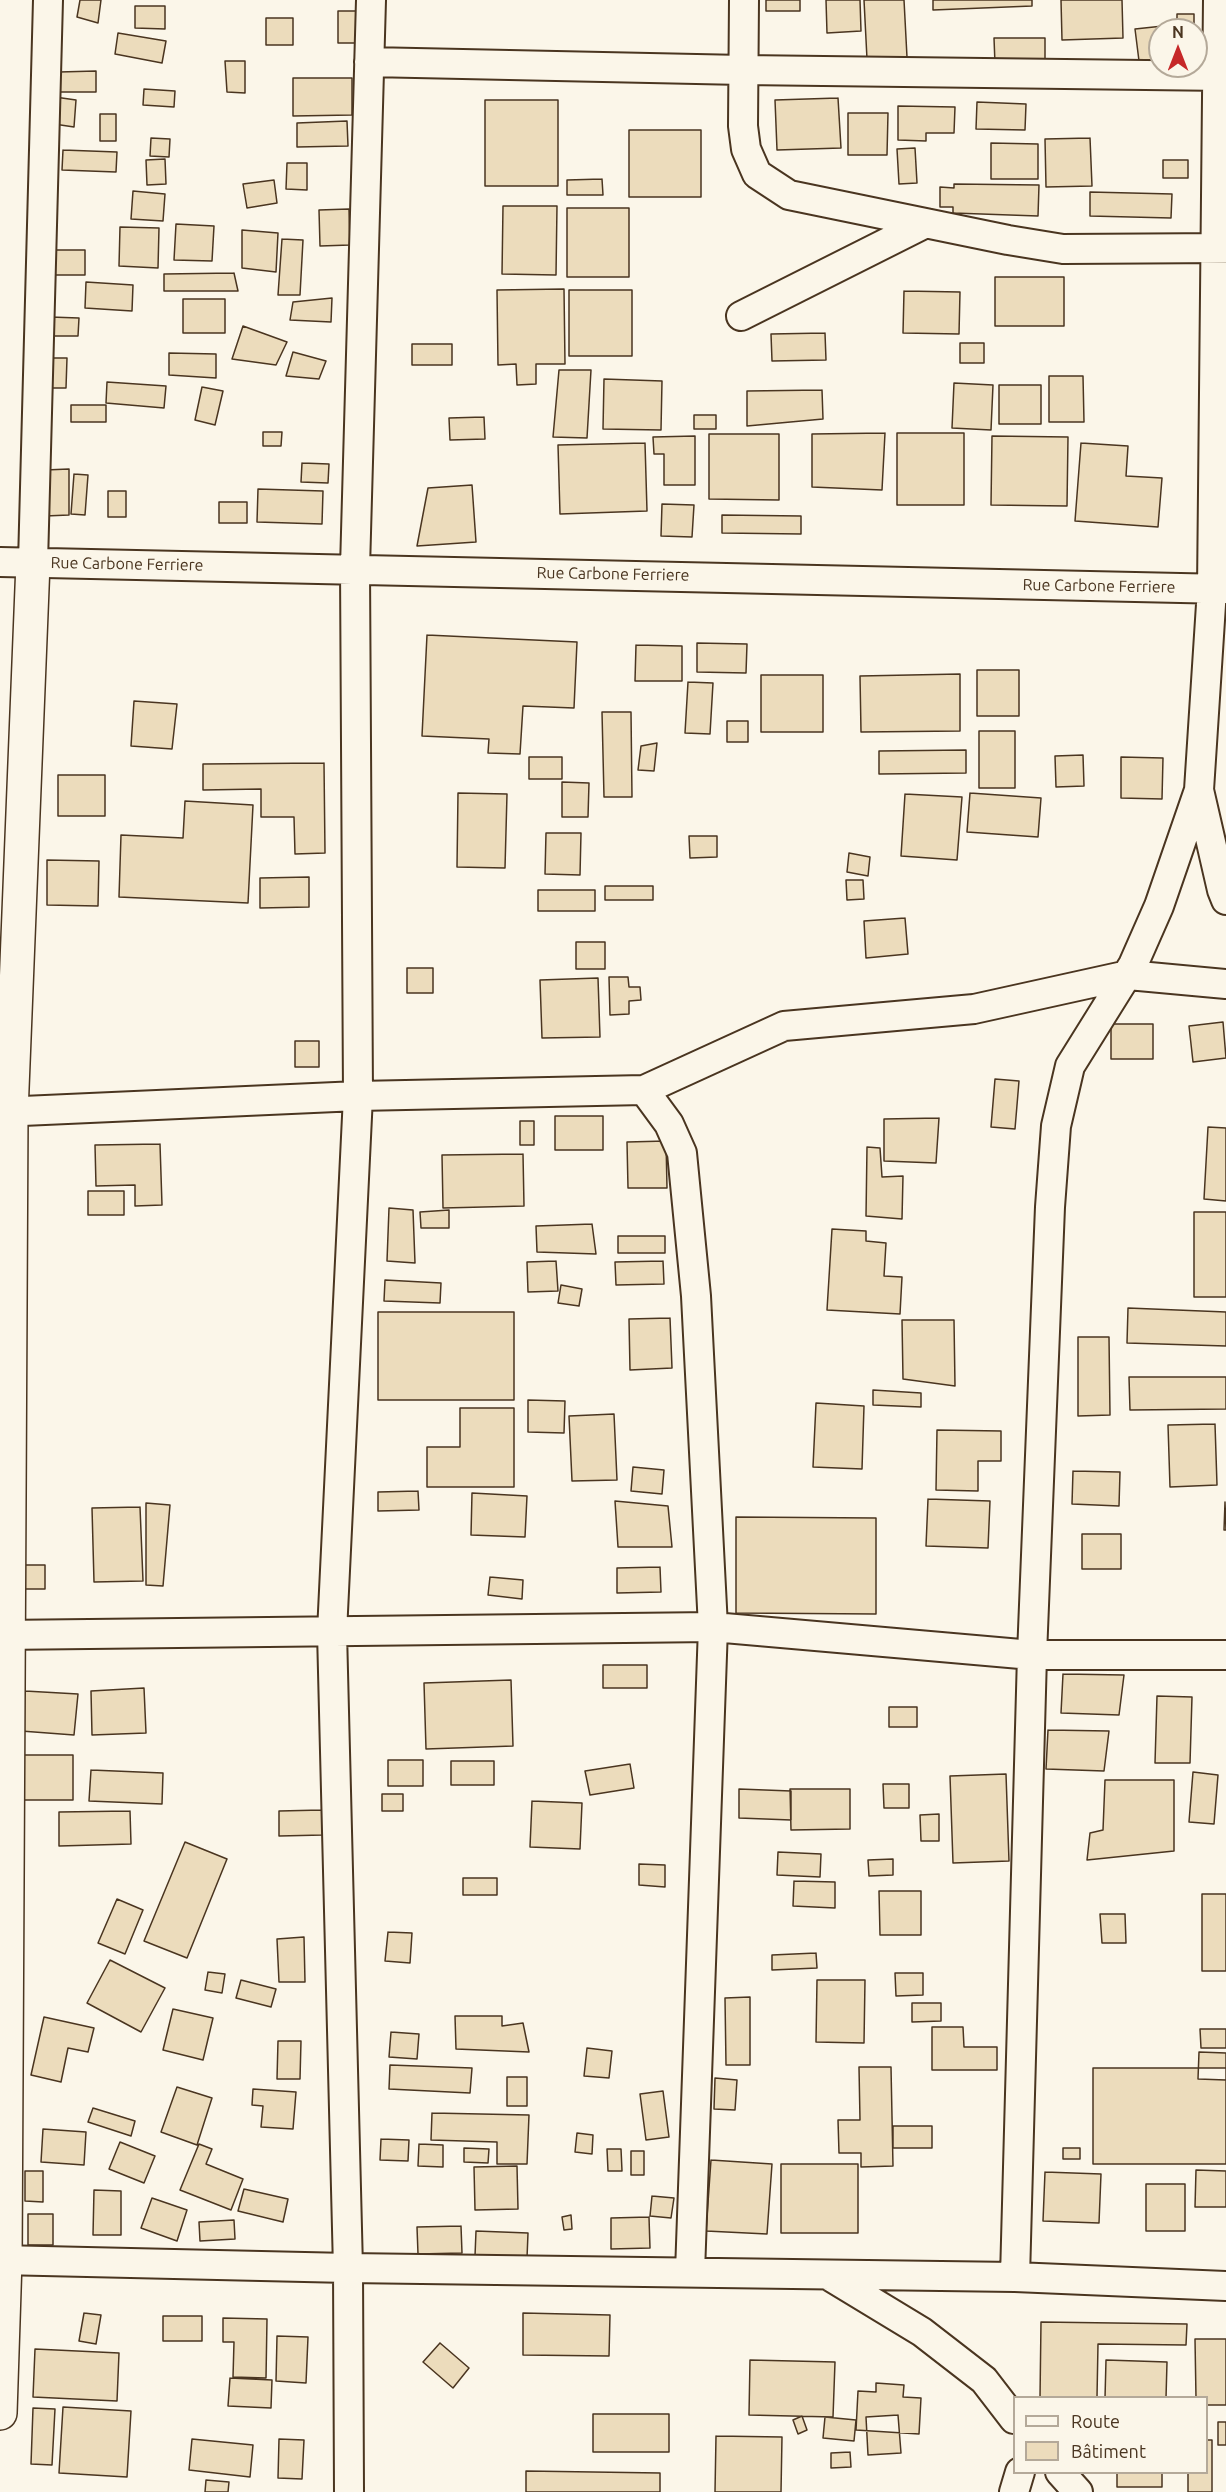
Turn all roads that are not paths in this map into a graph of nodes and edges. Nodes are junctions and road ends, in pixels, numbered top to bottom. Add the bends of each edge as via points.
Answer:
1 (48, 0) edge
2 (371, 0) edge
3 (744, 0) edge
4 (1218, 0) edge
5 (369, 62) junction
6 (744, 70) junction
7 (1222, 76) edge
8 (926, 223) junction
9 (1221, 248) edge
10 (741, 316) dead end
11 (0, 562) edge
12 (33, 563) junction
13 (355, 568) junction
14 (1219, 589) edge
15 (1199, 790) junction
16 (1226, 900) edge
17 (1128, 975) junction
18 (1226, 984) edge
19 (644, 1090) junction
20 (358, 1096) junction
21 (6, 1113) edge
22 (713, 1627) junction
23 (332, 1632) junction
24 (5, 1635) edge
25 (1032, 1655) junction
26 (1226, 1655) edge
27 (3, 2260) edge
28 (348, 2268) junction
29 (690, 2272) junction
30 (826, 2274) junction
31 (1015, 2277) junction
32 (1226, 2286) edge
33 (0, 2413) edge
34 (1013, 2418) edge
35 (1019, 2474) edge
36 (1062, 2474) edge
37 (349, 2492) edge
38 (1014, 2492) edge
39 (1078, 2492) edge

1 - 12 street
2 - 5 street
3 - 6 street
4 - 7 street
5 - 6 street
5 - 13 street
6 - 7 street
6 - 8 street via 746,149 757,174 789,195
7 - 9 street
8 - 9 street via 1063,249
8 - 10 street
9 - 14 street
11 - 12 street, Rue Carbone Ferriere
12 - 13 street, Rue Carbone Ferriere
12 - 21 street
13 - 14 street, Rue Carbone Ferriere
13 - 20 street
14 - 15 street
15 - 16 street
15 - 17 street via 1160,906
17 - 18 street
17 - 19 street via 974,1009 784,1026
17 - 25 street via 1070,1066 1056,1126
19 - 20 street
19 - 22 street via 669,1124 682,1153 696,1296
20 - 21 street
20 - 23 street
21 - 24 street
22 - 23 street
22 - 25 street
22 - 29 street
23 - 24 street
23 - 28 street
24 - 27 street
25 - 26 street
25 - 31 street
27 - 28 street
27 - 33 street
28 - 29 street
28 - 37 street
29 - 30 street
30 - 31 street
30 - 34 street via 922,2332 984,2380
31 - 32 street
35 - 38 street
36 - 39 street

